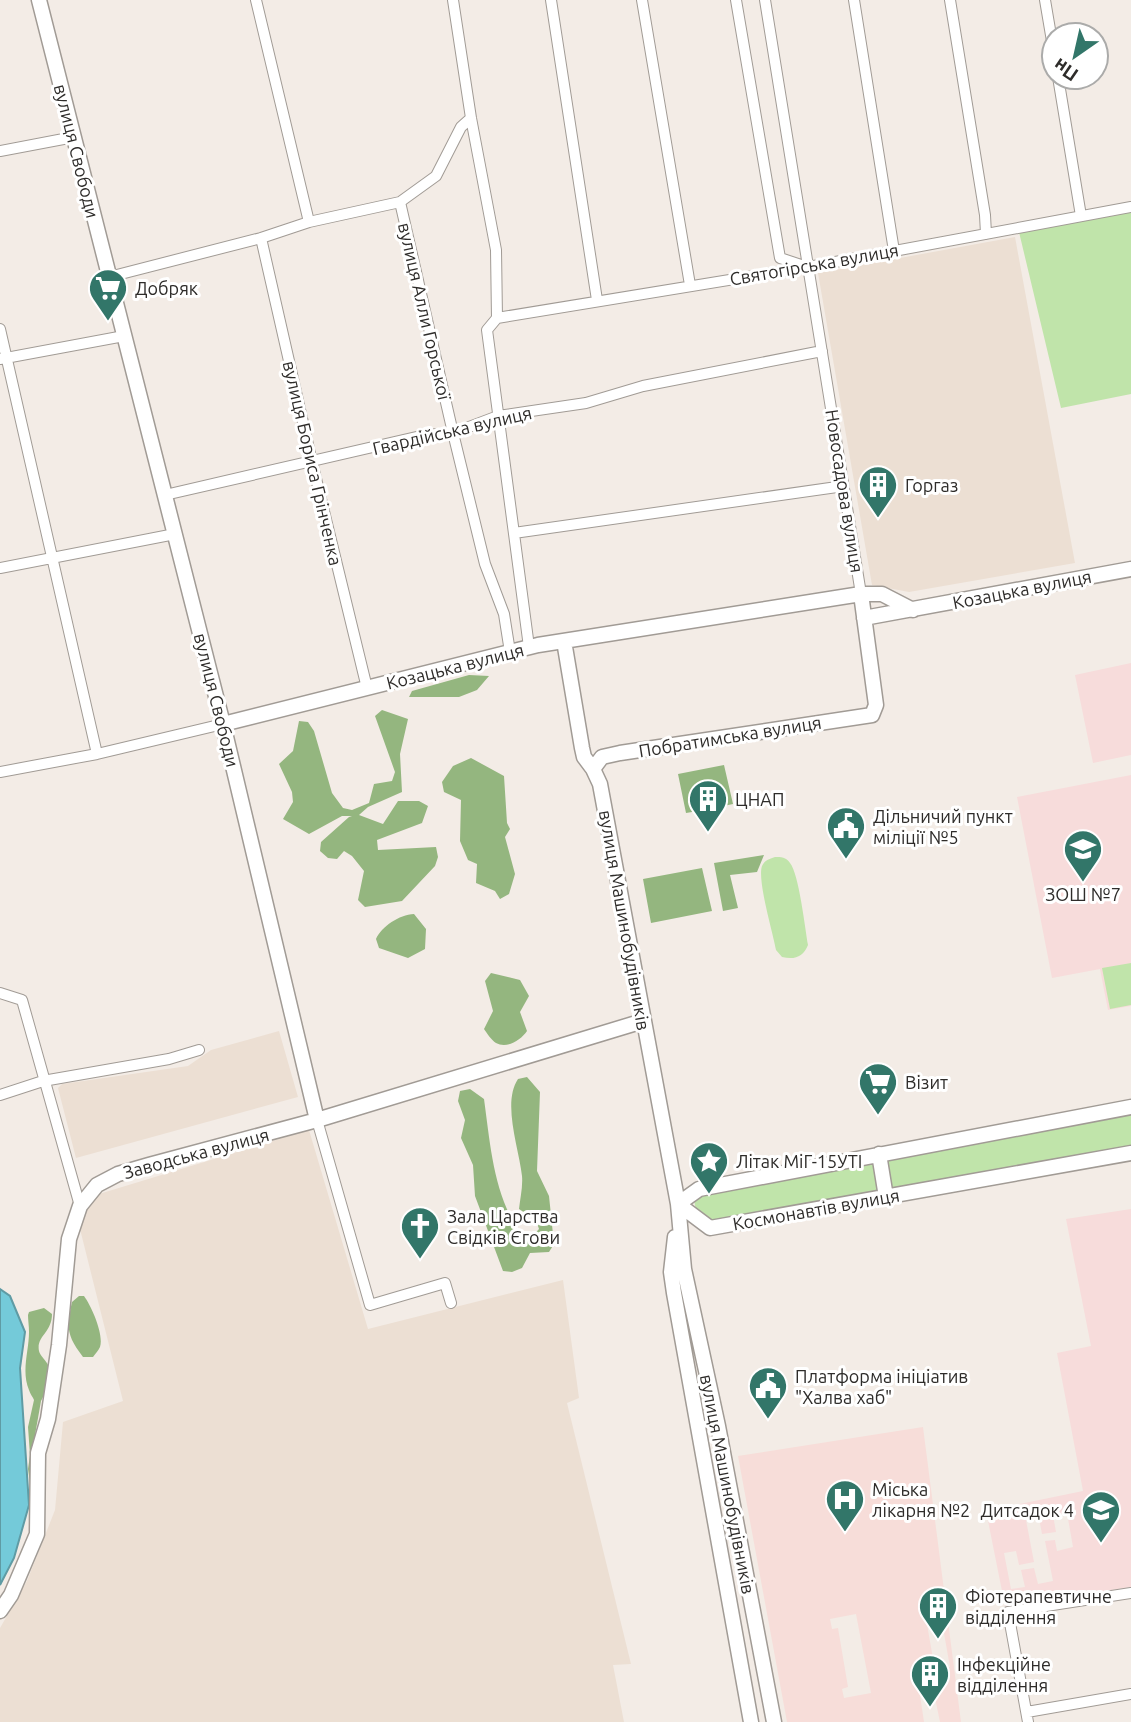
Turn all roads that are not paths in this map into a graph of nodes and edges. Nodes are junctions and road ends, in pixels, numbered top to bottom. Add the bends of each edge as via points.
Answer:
1 (39, 0) edge
2 (256, 0) edge
3 (466, 0) edge
4 (551, 0) edge
5 (642, 0) edge
6 (736, 0) edge
7 (765, 0) edge
8 (853, 0) edge
9 (950, 0) edge
10 (1045, 0) edge
11 (453, 1) edge
12 (1049, 21) edge
13 (1060, 91) edge
14 (471, 118) junction
15 (74, 137) junction
16 (0, 151) edge
17 (400, 202) junction
18 (1131, 208) edge
19 (1082, 216) junction
20 (309, 222) junction
21 (986, 234) junction
22 (261, 238) junction
23 (894, 251) junction
24 (808, 267) junction
25 (109, 277) junction
26 (690, 285) junction
27 (597, 300) junction
28 (497, 318) junction
29 (0, 329) edge
30 (124, 335) junction
31 (822, 351) junction
32 (4, 358) edge
33 (498, 416) junction
34 (453, 433) junction
35 (312, 462) junction
36 (844, 486) junction
37 (165, 495) junction
38 (514, 533) junction
39 (175, 534) junction
40 (52, 558) junction
41 (0, 568) edge
42 (1131, 569) edge
43 (861, 594) junction
44 (913, 610) junction
45 (864, 618) junction
46 (564, 641) junction
47 (529, 647) junction
48 (510, 652) junction
49 (367, 688) junction
50 (872, 715) joint
51 (223, 724) junction
52 (97, 754) junction
53 (593, 769) junction
54 (0, 772) edge
55 (0, 993) edge
56 (643, 1021) junction
57 (199, 1050) dead end
58 (43, 1081) junction
59 (0, 1095) edge
60 (1131, 1107) edge
61 (317, 1121) junction
62 (1131, 1153) edge
63 (879, 1154) junction
64 (886, 1197) junction
65 (678, 1204) junction
66 (80, 1206) junction
67 (451, 1303) dead end
68 (1131, 1593) edge
69 (0, 1611) edge
70 (1131, 1694) edge
71 (1028, 1717) edge
72 (751, 1722) edge
73 (774, 1722) edge

1 - 15 street, вулиця Свободи
2 - 20 street
3 - 11 street
4 - 27 street
5 - 26 street
6 - 24 street via 780,258
7 - 24 street, Новосадова вулиця
8 - 23 street
9 - 21 street
10 - 12 street
11 - 14 street
13 - 19 street
14 - 17 street, вулиця Алли Горської via 461,127 436,176
14 - 28 street via 496,250
15 - 16 street
15 - 25 street, вулиця Свободи
17 - 20 street
17 - 34 street, вулиця Алли Горської
18 - 19 street, Святогірська вулиця
19 - 21 street, Святогірська вулиця
20 - 22 street
21 - 23 street, Святогірська вулиця
22 - 25 street
22 - 35 street, вулиця Бориса Грінченка
23 - 24 street, Святогірська вулиця
24 - 26 street, Святогірська вулиця
24 - 31 street, Новосадова вулиця
25 - 30 street, вулиця Свободи
26 - 27 street, Святогірська вулиця
27 - 28 street, Святогірська вулиця
28 - 33 street via 487,330
29 - 32 street
30 - 32 street
30 - 37 street, вулиця Свободи
31 - 33 street, Гвардійська вулиця via 643,386 586,403
31 - 36 street, Новосадова вулиця
32 - 40 street
33 - 34 street, Гвардійська вулиця
33 - 38 street
34 - 35 street, Гвардійська вулиця via 425,435
34 - 48 street, вулиця Алли Горської via 485,564 504,614
35 - 37 street, Гвардійська вулиця
35 - 49 street, вулиця Бориса Грінченка
36 - 38 street
36 - 43 street, Новосадова вулиця
37 - 39 street, вулиця Свободи
38 - 47 street
39 - 40 street
39 - 51 street, вулиця Свободи
40 - 41 street
40 - 52 street
42 - 44 street, Козацька вулиця
43 - 44 street, Козацька вулиця via 882,594
43 - 45 street, Новосадова вулиця
43 - 46 street, Козацька вулиця
44 - 45 street, Козацька вулиця
45 - 50 street, Новосадова вулиця via 876,705
46 - 47 street, Козацька вулиця
46 - 53 street, вулиця Машинобудівників via 584,757
47 - 48 street, Козацька вулиця
48 - 49 street, Козацька вулиця
49 - 51 street, Козацька вулиця
50 - 53 street, Побратимська вулиця via 621,753 602,757
51 - 52 street, Козацька вулиця
51 - 61 street, вулиця Свободи
52 - 54 street, Козацька вулиця
53 - 56 street, вулиця Машинобудівників via 600,784
55 - 58 street via 22,1000
56 - 61 street, Заводська вулиця
56 - 65 street, вулиця Машинобудівників
57 - 58 street
58 - 59 street
58 - 66 street
60 - 63 street
61 - 66 street, Заводська вулиця via 118,1174 97,1185
61 - 67 street, вулиця Свободи via 370,1305 445,1283
62 - 64 street, Космонавтів вулиця
63 - 64 street
63 - 65 street via 699,1189
64 - 65 street, Космонавтів вулиця via 710,1228
65 - 72 street, вулиця Машинобудівників via 671,1272
65 - 73 street, вулиця Машинобудівників via 684,1269
66 - 69 street, Заводська вулиця via 69,1239 58,1357 38,1453 37,1534
68 - 71 street via 1008,1612
70 - 71 street

